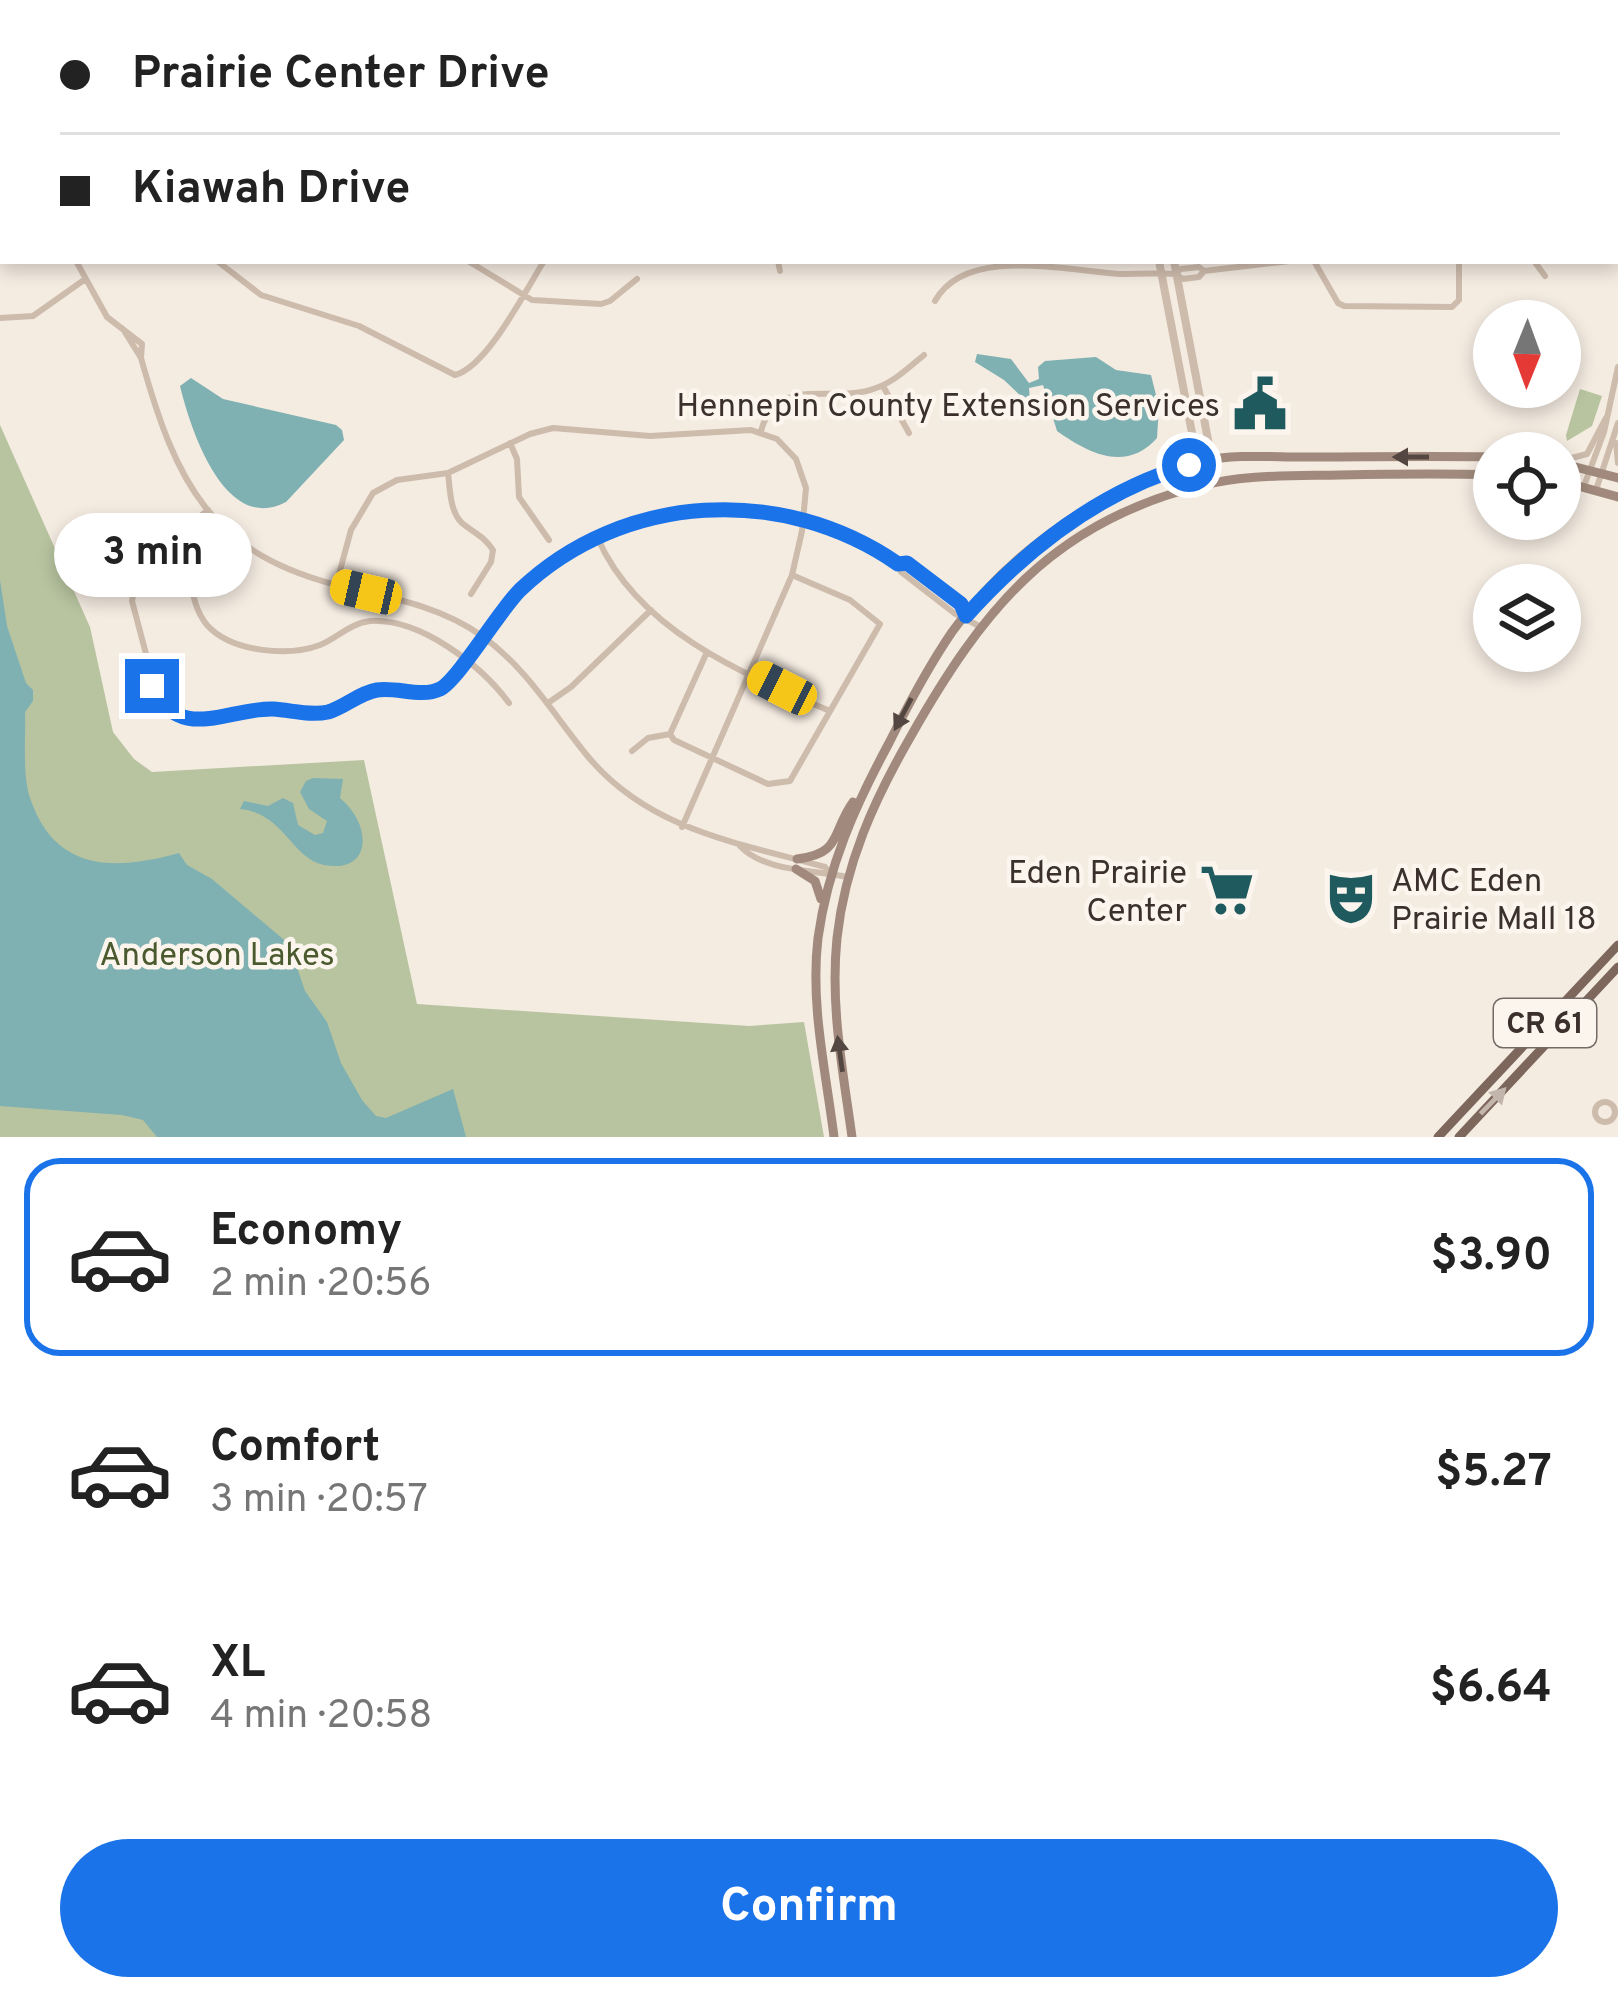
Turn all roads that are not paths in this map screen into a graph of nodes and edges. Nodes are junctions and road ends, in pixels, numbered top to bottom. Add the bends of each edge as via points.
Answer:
1 (77, 264) edge
2 (221, 264) edge
3 (473, 264) edge
4 (542, 264) edge
5 (1159, 264) edge
6 (1174, 264) edge
7 (1267, 264) edge
8 (1316, 264) edge
9 (1459, 264) edge
10 (1536, 264) edge
11 (1160, 273) junction
12 (1175, 274) junction
13 (1545, 276) dead end
14 (637, 279) dead end
15 (84, 280) junction
16 (522, 295) junction
17 (935, 301) dead end
18 (0, 318) edge
19 (924, 355) dead end
20 (1618, 367) edge
21 (883, 386) junction
22 (1609, 415) junction
23 (1617, 426) edge
24 (761, 431) junction
25 (909, 433) dead end
26 (511, 443) junction
27 (1473, 457) edge
28 (1581, 457) edge
29 (1214, 459) junction
30 (1198, 462) junction
31 (1618, 463) edge
32 (1581, 468) edge
33 (1598, 472) junction
34 (448, 473) junction
35 (1473, 475) edge
36 (1618, 478) edge
37 (1216, 482) junction
38 (1202, 485) junction
39 (1581, 486) edge
40 (1584, 486) junction
41 (1596, 490) junction
42 (1618, 497) edge
43 (208, 510) junction
44 (804, 519) junction
45 (177, 538) junction
46 (597, 538) junction
47 (550, 540) dead end
48 (792, 575) junction
49 (336, 585) junction
50 (471, 594) dead end
51 (651, 610) junction
52 (966, 616) junction
53 (979, 626) junction
54 (482, 636) junction
55 (707, 652) junction
56 (465, 661) junction
57 (751, 672) junction
58 (508, 703) dead end
59 (548, 703) junction
60 (830, 711) junction
61 (670, 734) junction
62 (632, 751) dead end
63 (712, 758) junction
64 (870, 778) junction
65 (682, 826) junction
66 (796, 864) junction
67 (831, 874) junction
68 (847, 878) junction
69 (822, 914) junction
70 (1616, 948) edge
71 (1618, 967) edge
72 (834, 1137) edge
73 (852, 1137) edge
74 (1438, 1137) edge
75 (1459, 1137) edge

1 - 15 street
2 - 16 street via 261,295 359,326 455,375 478,358
3 - 16 street
4 - 16 street
5 - 11 street
6 - 12 street
7 - 12 street
8 - 9 street via 1344,306 1431,307 1457,305
10 - 13 street
11 - 12 street
11 - 17 street via 996,268 953,279
11 - 30 street
12 - 29 street
14 - 16 street via 601,304
15 - 18 street via 33,316
15 - 43 street via 107,317 142,344 167,446
19 - 21 street
20 - 22 street
21 - 24 street via 786,397 769,409
21 - 25 street
22 - 28 street
22 - 33 street
23 - 31 street
23 - 33 street
24 - 26 street via 650,436 553,428
24 - 44 street via 801,468
26 - 34 street
26 - 47 street via 519,497
27 -> 29 main road
29 - 30 main road
29 - 37 street
30 - 38 street
30 - 52 main road via 1133,484 1073,520 1016,562
32 - 33 main road
33 - 36 main road
33 - 40 street
33 - 41 street
34 - 49 street via 397,480 373,494 351,530
34 - 50 street via 460,521 493,550
35 - 37 main road
37 - 38 main road
38 - 53 main road via 1087,532
39 - 40 main road
40 - 41 main road
41 - 42 main road
43 - 45 street
43 - 49 street via 256,553
44 - 46 street via 744,509 685,512
44 - 48 street
44 - 52 street via 907,563
45 - 56 street via 201,616 230,642 301,649 360,623 382,622
45 - 56 street via 143,566 132,601 152,686 179,716 331,711 370,692 436,691
46 - 51 street
46 - 54 street via 543,571
48 - 57 street
48 - 60 street via 880,621
49 - 54 street via 420,605
51 - 55 street
51 - 59 street
52 - 53 street
52 -> 64 main road
53 - 68 main road via 882,786
54 - 56 street
54 - 59 street
55 - 57 street
55 - 61 street
56 - 58 street
57 - 60 street
57 - 63 street
59 - 65 street via 610,778
60 - 63 street via 783,784
61 - 62 street
61 - 63 street
63 - 65 street
64 - 66 main road via 830,848
64 - 67 main road
65 - 66 street
66 - 67 street
66 - 69 main road via 816,883
67 - 68 street
67 - 69 main road
73 -> 68 main road via 835,1001
69 - 72 main road via 816,993
70 - 74 main road, CR 61
75 -> 71 main road, CR 61

